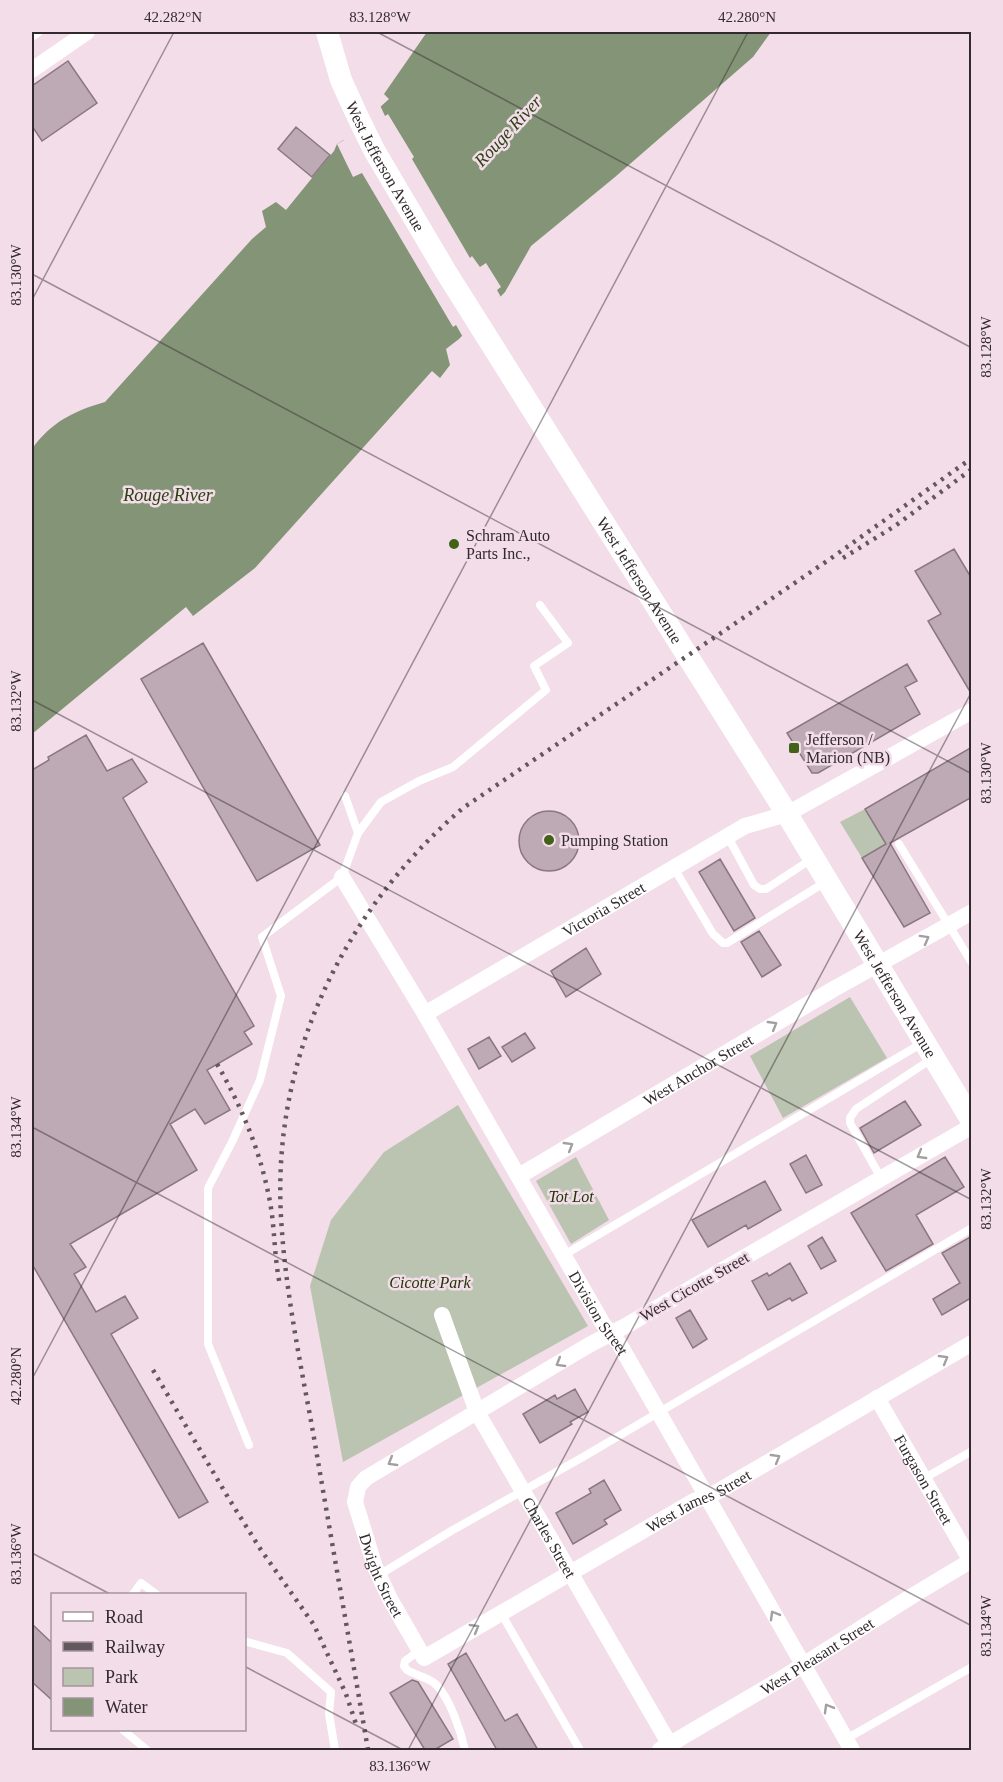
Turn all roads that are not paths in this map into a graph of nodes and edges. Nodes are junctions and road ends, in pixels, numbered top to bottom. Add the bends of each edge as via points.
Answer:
1 (39, 32) edge
2 (87, 32) edge
3 (327, 32) edge
4 (32, 37) edge
5 (32, 70) edge
6 (540, 605) dead end
7 (972, 711) edge
8 (345, 796) dead end
9 (786, 814) junction
10 (358, 833) junction
11 (728, 837) junction
12 (899, 844) dead end
13 (813, 858) junction
14 (674, 868) junction
15 (342, 877) junction
16 (827, 881) junction
17 (972, 912) edge
18 (949, 925) junction
19 (972, 963) edge
20 (878, 965) junction
21 (425, 1014) junction
22 (929, 1050) junction
23 (972, 1121) edge
24 (972, 1126) edge
25 (519, 1176) junction
26 (881, 1178) junction
27 (972, 1228) edge
28 (564, 1255) junction
29 (442, 1315) dead end
30 (611, 1334) junction
31 (972, 1343) edge
32 (877, 1398) junction
33 (477, 1412) junction
34 (658, 1413) junction
35 (249, 1446) dead end
36 (972, 1451) edge
37 (923, 1479) junction
38 (358, 1487) joint
39 (523, 1491) junction
40 (706, 1496) junction
41 (971, 1562) edge
42 (570, 1573) junction
43 (379, 1575) junction
44 (134, 1593) edge
45 (155, 1593) edge
46 (501, 1613) junction
47 (246, 1642) edge
48 (422, 1654) junction
49 (803, 1665) junction
50 (972, 1667) edge
51 (124, 1731) edge
52 (849, 1745) edge
53 (668, 1749) edge
54 (147, 1750) edge
55 (335, 1750) edge
56 (465, 1750) edge
57 (580, 1750) edge

1 - 4 lane
2 - 5 street
3 - 9 main road, West Jefferson Avenue via 341,80 374,150 477,322
6 - 10 lane via 568,643 534,666 546,690 453,768 381,802
7 - 9 street, Victoria Street
8 - 10 lane
9 - 11 street, Victoria Street via 745,826
9 - 13 main road, West Jefferson Avenue
10 - 15 lane
11 - 13 lane via 754,885 760,889 766,889
11 - 14 street, Victoria Street
12 - 18 lane
13 - 16 main road, West Jefferson Avenue
14 - 16 lane via 713,934 723,943
14 - 21 street, Victoria Street
15 - 21 street, Division Street
15 - 35 lane via 262,937 281,996 260,1080 208,1188 208,1344
16 - 20 main road, West Jefferson Avenue
17 - 18 street, West Anchor Street
18 - 19 lane
20 -> 18 street, West Anchor Street
20 - 22 main road, West Jefferson Avenue
25 -> 20 street, West Anchor Street
21 - 25 street, Division Street
22 - 23 main road, West Jefferson Avenue
22 - 26 lane via 852,1114 850,1123
22 - 28 lane
24 -> 26 street, West Cicotte Street
25 - 28 street, Division Street
26 - 30 street, West Cicotte Street
27 - 34 lane
28 - 30 street, Division Street
29 - 33 street, Charles Street
30 -> 33 street, West Cicotte Street
30 - 34 street, Division Street
32 -> 31 street, West James Street
32 - 37 street, Furgason Street
40 -> 32 street, West James Street
33 -> 38 street, West Cicotte Street via 366,1478
33 - 39 street, Charles Street
34 - 39 lane
34 - 40 street, Division Street
36 - 37 lane
37 - 41 street, Furgason Street
38 - 43 street, Dwight Street via 355,1502
39 - 42 street, Charles Street
39 - 43 lane
40 - 42 street, West James Street
49 -> 40 street, Division Street
41 - 49 street, West Pleasant Street
42 - 46 street, West James Street
42 - 53 street, Charles Street
43 - 48 street, Dwight Street
44 - 45 lane via 141,1583
48 -> 46 street, West James Street
46 - 57 lane
47 - 55 lane via 287,1653 331,1692 329,1714
48 - 56 lane via 405,1661 404,1666 435,1683 458,1723
52 -> 49 street, Division Street
49 - 53 street, West Pleasant Street
50 - 52 lane
51 - 54 lane

